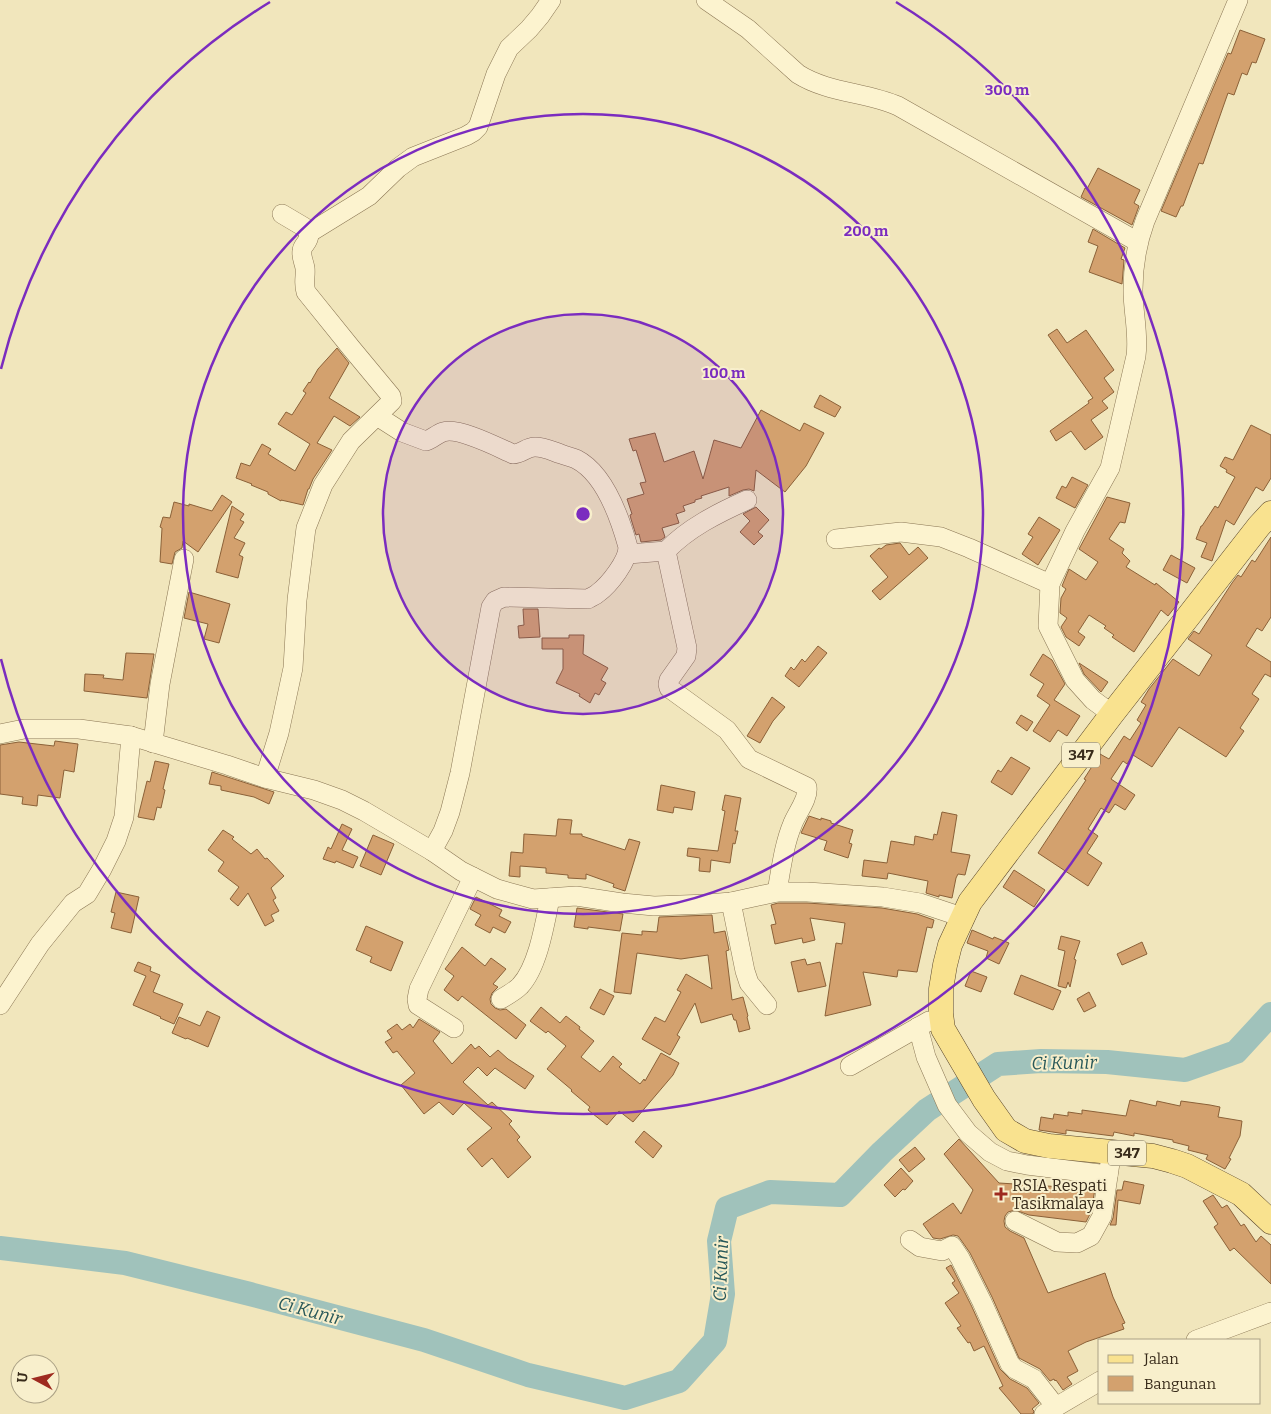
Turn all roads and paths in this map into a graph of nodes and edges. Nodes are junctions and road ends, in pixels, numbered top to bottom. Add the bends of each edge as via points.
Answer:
1 (551, 0) edge
2 (1238, 0) edge
3 (711, 1) edge
4 (282, 214) dead end
5 (309, 233) junction
6 (1138, 242) junction
7 (377, 416) junction
8 (746, 500) dead end
9 (1271, 513) edge
10 (836, 539) dead end
11 (666, 551) junction
12 (628, 554) junction
13 (184, 559) dead end
14 (1050, 584) junction
15 (1112, 714) junction
16 (0, 734) edge
17 (131, 736) junction
18 (153, 742) junction
19 (265, 778) junction
20 (432, 851) junction
21 (473, 877) junction
22 (777, 892) junction
23 (550, 898) junction
24 (731, 902) junction
25 (962, 917) junction
26 (501, 999) dead end
27 (767, 1004) dead end
28 (0, 1005) edge
29 (942, 1021) junction
30 (918, 1027) junction
31 (454, 1028) dead end
32 (850, 1066) dead end
33 (1112, 1152) junction
34 (1108, 1175) junction
35 (1016, 1221) dead end
36 (1271, 1222) edge
37 (910, 1240) dead end
38 (1271, 1312) edge
39 (1199, 1339) edge
40 (1098, 1382) edge
41 (1050, 1410) edge

1 - 5 street via 509,48 496,74 478,127 473,132 413,158 369,196
2 - 6 street
3 - 6 street via 805,79 898,106
4 - 5 street
5 - 7 street via 302,252 306,292 391,396 391,403
6 - 14 street via 1133,291 1136,356 1110,468
7 - 12 street via 402,432 426,441 442,432 454,431 513,454 535,447 577,460 609,494
7 - 19 street via 351,441 323,485 306,528 293,668
8 - 11 street via 691,530
9 - 15 main road, 347
10 - 14 street via 901,532 941,537
11 - 12 street
11 - 22 street via 687,648 686,656 669,680 669,688 726,730 750,759 804,785 808,790 792,823
12 - 20 street via 607,585 588,599 504,597 491,607 460,773 450,812
13 - 18 street via 160,684
14 - 15 street via 1048,626 1075,680 1093,700
15 - 25 main road, 347
16 - 17 street via 24,729 79,729
17 - 18 street
17 - 28 street via 124,817 116,842 87,894 73,903 45,938
18 - 19 street
19 - 20 street via 342,800
20 - 21 street
21 - 23 street via 497,889 533,899
21 - 31 street via 417,994 418,1005
22 - 24 street
22 - 25 street via 883,897
23 - 24 street via 576,896 654,906
23 - 26 street via 535,961 521,985
24 - 27 street via 749,983
25 - 29 main road, 347 via 945,965 941,989
29 - 30 street
29 - 33 main road, 347 via 984,1099 1006,1130 1025,1141
30 - 32 street
30 - 34 street via 926,1057 947,1105 968,1133 990,1152 1007,1161 1027,1165
33 - 34 street
33 - 36 main road, 347 via 1153,1156 1187,1166 1241,1194
34 - 35 street via 1102,1216 1091,1236 1077,1243 1058,1242
37 - 41 street via 920,1247 942,1251 952,1246 1010,1364 1034,1379
38 - 39 street
40 - 41 street

